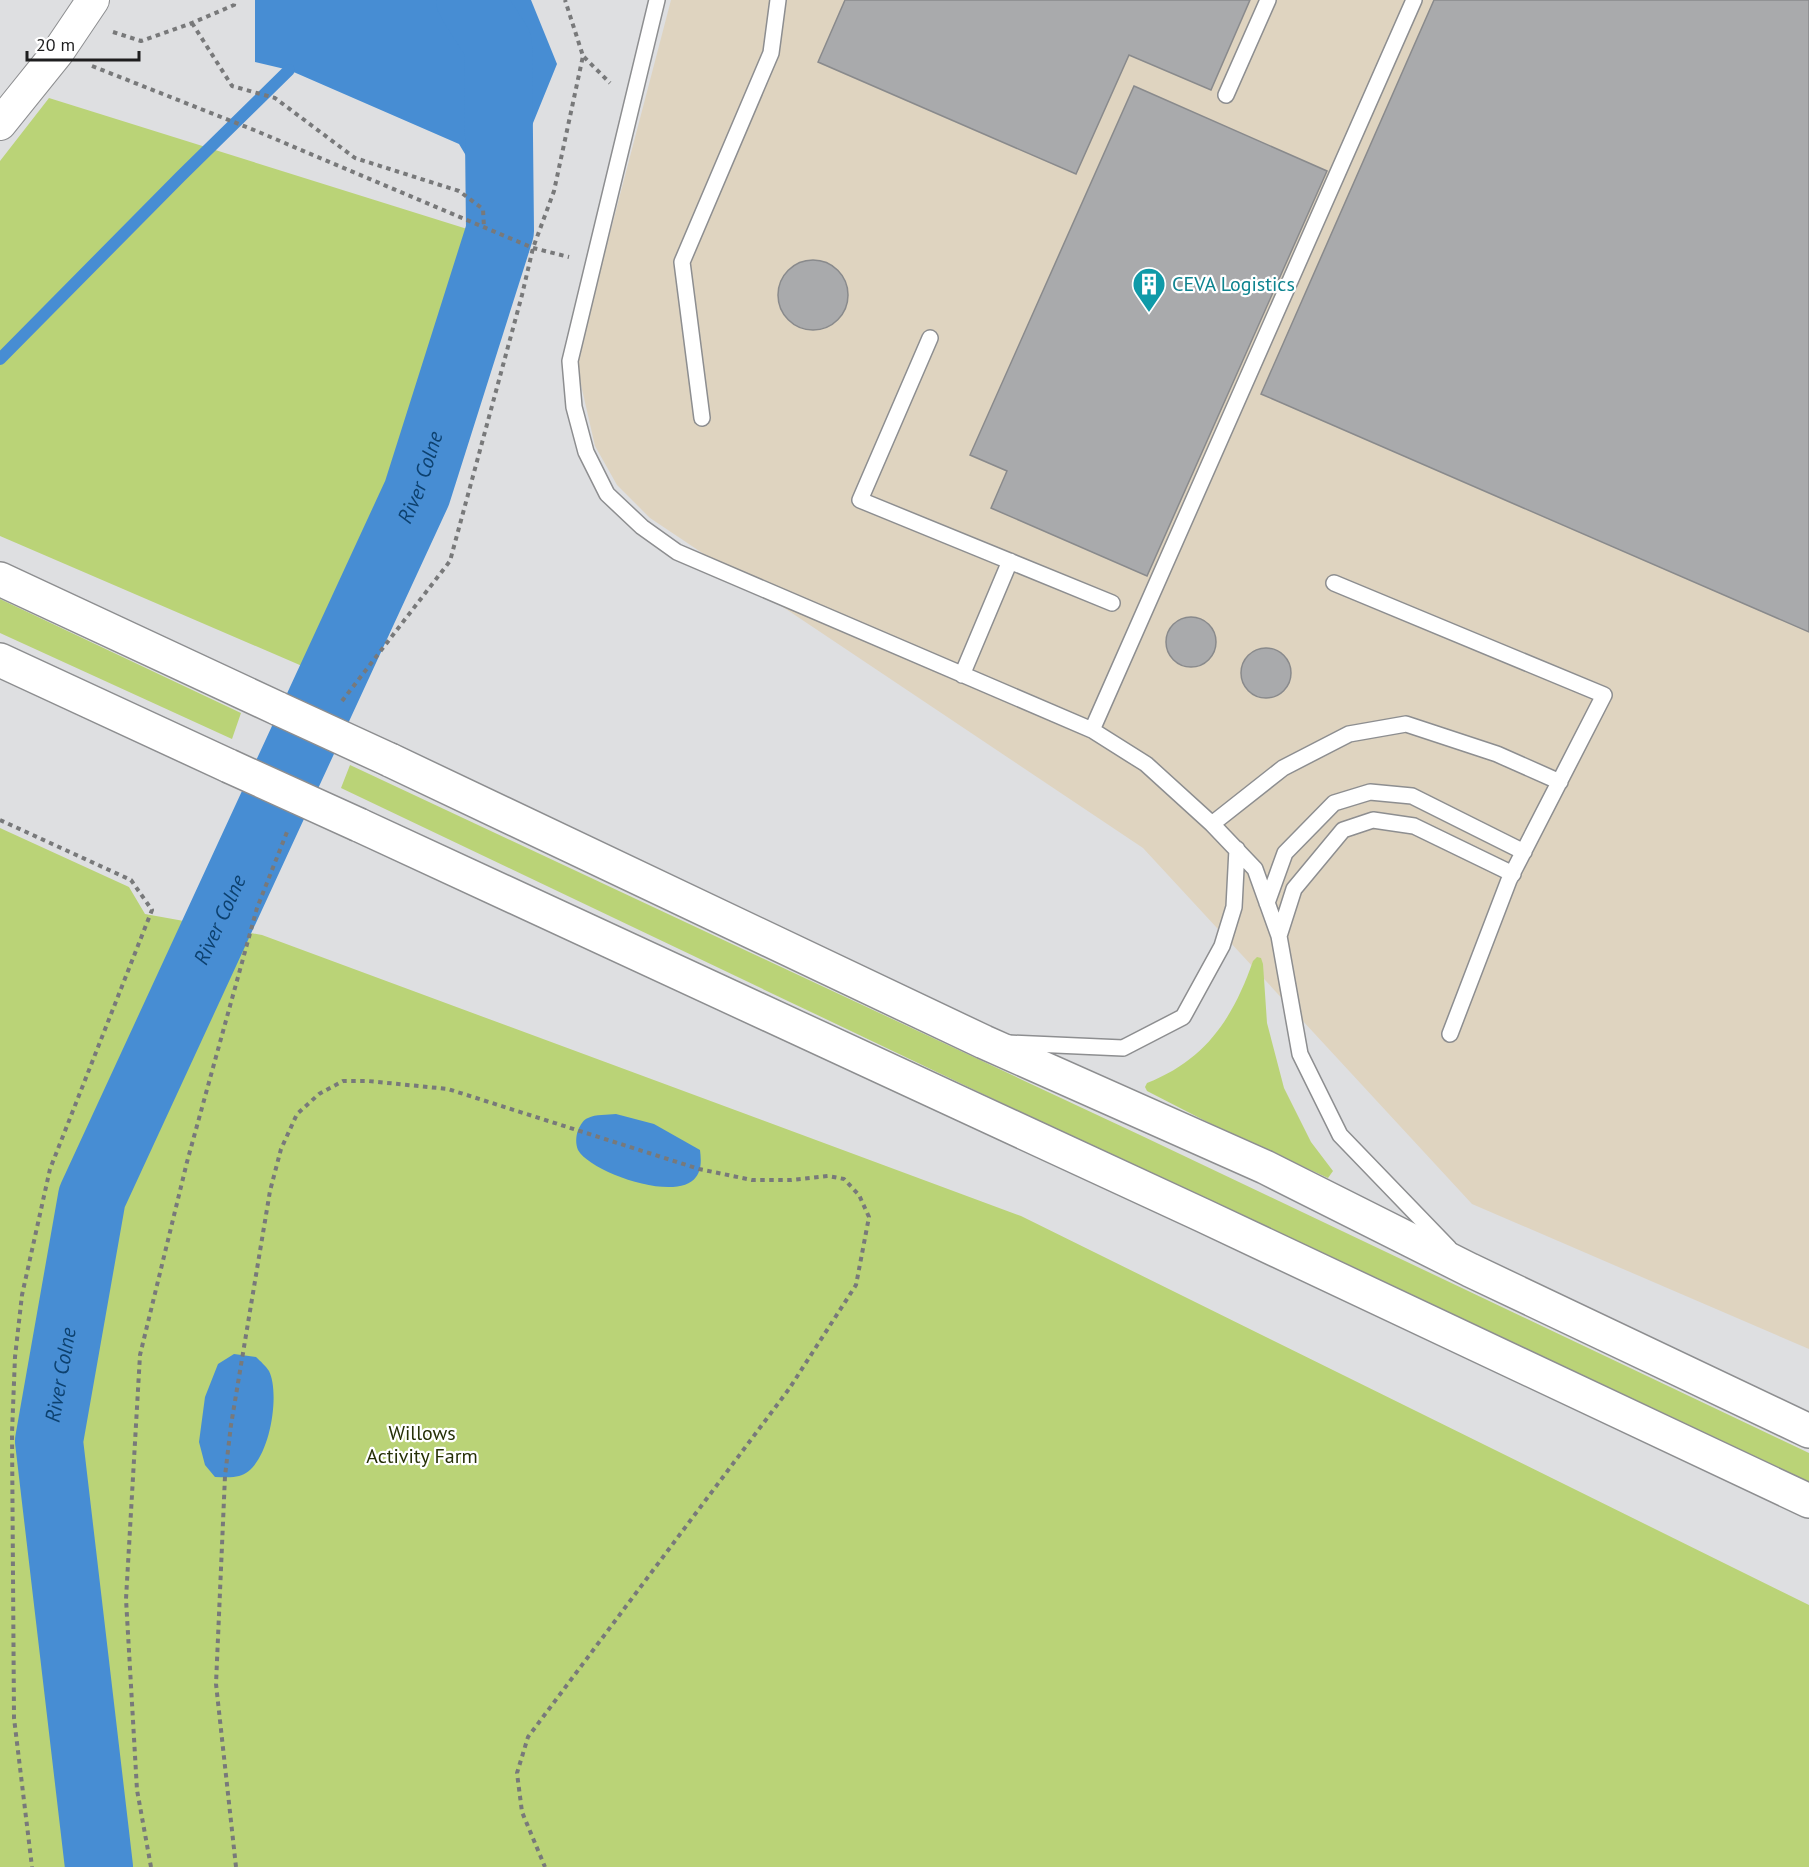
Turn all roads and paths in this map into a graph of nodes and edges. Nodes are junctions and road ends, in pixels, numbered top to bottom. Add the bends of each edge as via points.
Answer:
1 (235, 0) edge
2 (565, 0) edge
3 (657, 0) edge
4 (778, 0) edge
5 (1268, 0) edge
6 (1414, 0) edge
7 (86, 11) edge
8 (192, 23) junction
9 (58, 52) junction
10 (1226, 95) dead end
11 (0, 124) edge
12 (484, 228) junction
13 (532, 248) junction
14 (593, 263) junction
15 (930, 338) dead end
16 (702, 418) dead end
17 (1010, 561) junction
18 (0, 579) edge
19 (1334, 583) dead end
20 (1112, 603) dead end
21 (0, 660) edge
22 (962, 675) junction
23 (341, 702) dead end
24 (1092, 730) junction
25 (1560, 782) junction
26 (0, 820) edge
27 (1212, 824) junction
28 (287, 832) dead end
29 (1237, 849) junction
30 (1524, 852) junction
31 (1513, 874) junction
32 (1267, 903) junction
33 (1279, 936) junction
34 (1450, 1034) dead end
35 (984, 1042) junction
36 (1470, 1270) junction
37 (1809, 1431) edge
38 (1809, 1501) edge
39 (32, 1867) edge
40 (151, 1867) edge
41 (236, 1867) edge
42 (545, 1867) edge

1 - 8 path via 234,5
2 - 13 path via 583,56 554,191
3 - 14 lane
4 - 16 lane via 771,53 682,262
5 - 10 lane
6 - 24 lane
7 - 8 path via 141,41
7 - 9 street
8 - 12 path via 232,86 275,98 355,158 459,191 483,208
9 - 11 street
9 - 12 path
12 - 13 path
13 - 14 path
13 - 23 path via 450,561
14 - 22 lane via 570,361 573,407 586,452 607,494 642,527 677,552
15 - 17 lane via 860,500
17 - 20 lane
17 - 22 lane
18 - 35 main road, bridge
19 - 25 lane via 1604,695
21 - 38 main road, bridge via 1202,1215
22 - 24 lane
24 - 27 lane via 1146,764
25 - 27 lane via 1497,754 1406,724 1349,734 1320,748 1283,768
25 - 30 lane
26 - 39 path via 131,880 152,910 50,1169 22,1295 12,1433 14,1718
27 - 29 lane
28 - 40 path via 257,908 187,1162 140,1355 126,1599 137,1790
29 - 32 lane via 1255,869
29 - 35 lane via 1234,907 1222,946 1183,1017 1123,1048
30 - 31 lane
30 - 32 lane via 1412,796 1370,792 1334,803 1285,853
31 - 33 lane via 1414,826 1374,820 1343,830 1301,880 1294,889
31 - 34 lane
32 - 33 lane
33 - 36 lane via 1300,1054 1340,1135
35 - 36 main road via 1265,1167
36 - 37 main road
41 - 42 path via 216,1684 225,1476 270,1191 281,1149 297,1114 319,1094 343,1082 368,1081 448,1089 699,1169 752,1180 828,1176 844,1179 859,1195 869,1217 856,1285 789,1389 528,1737 517,1773 522,1812

